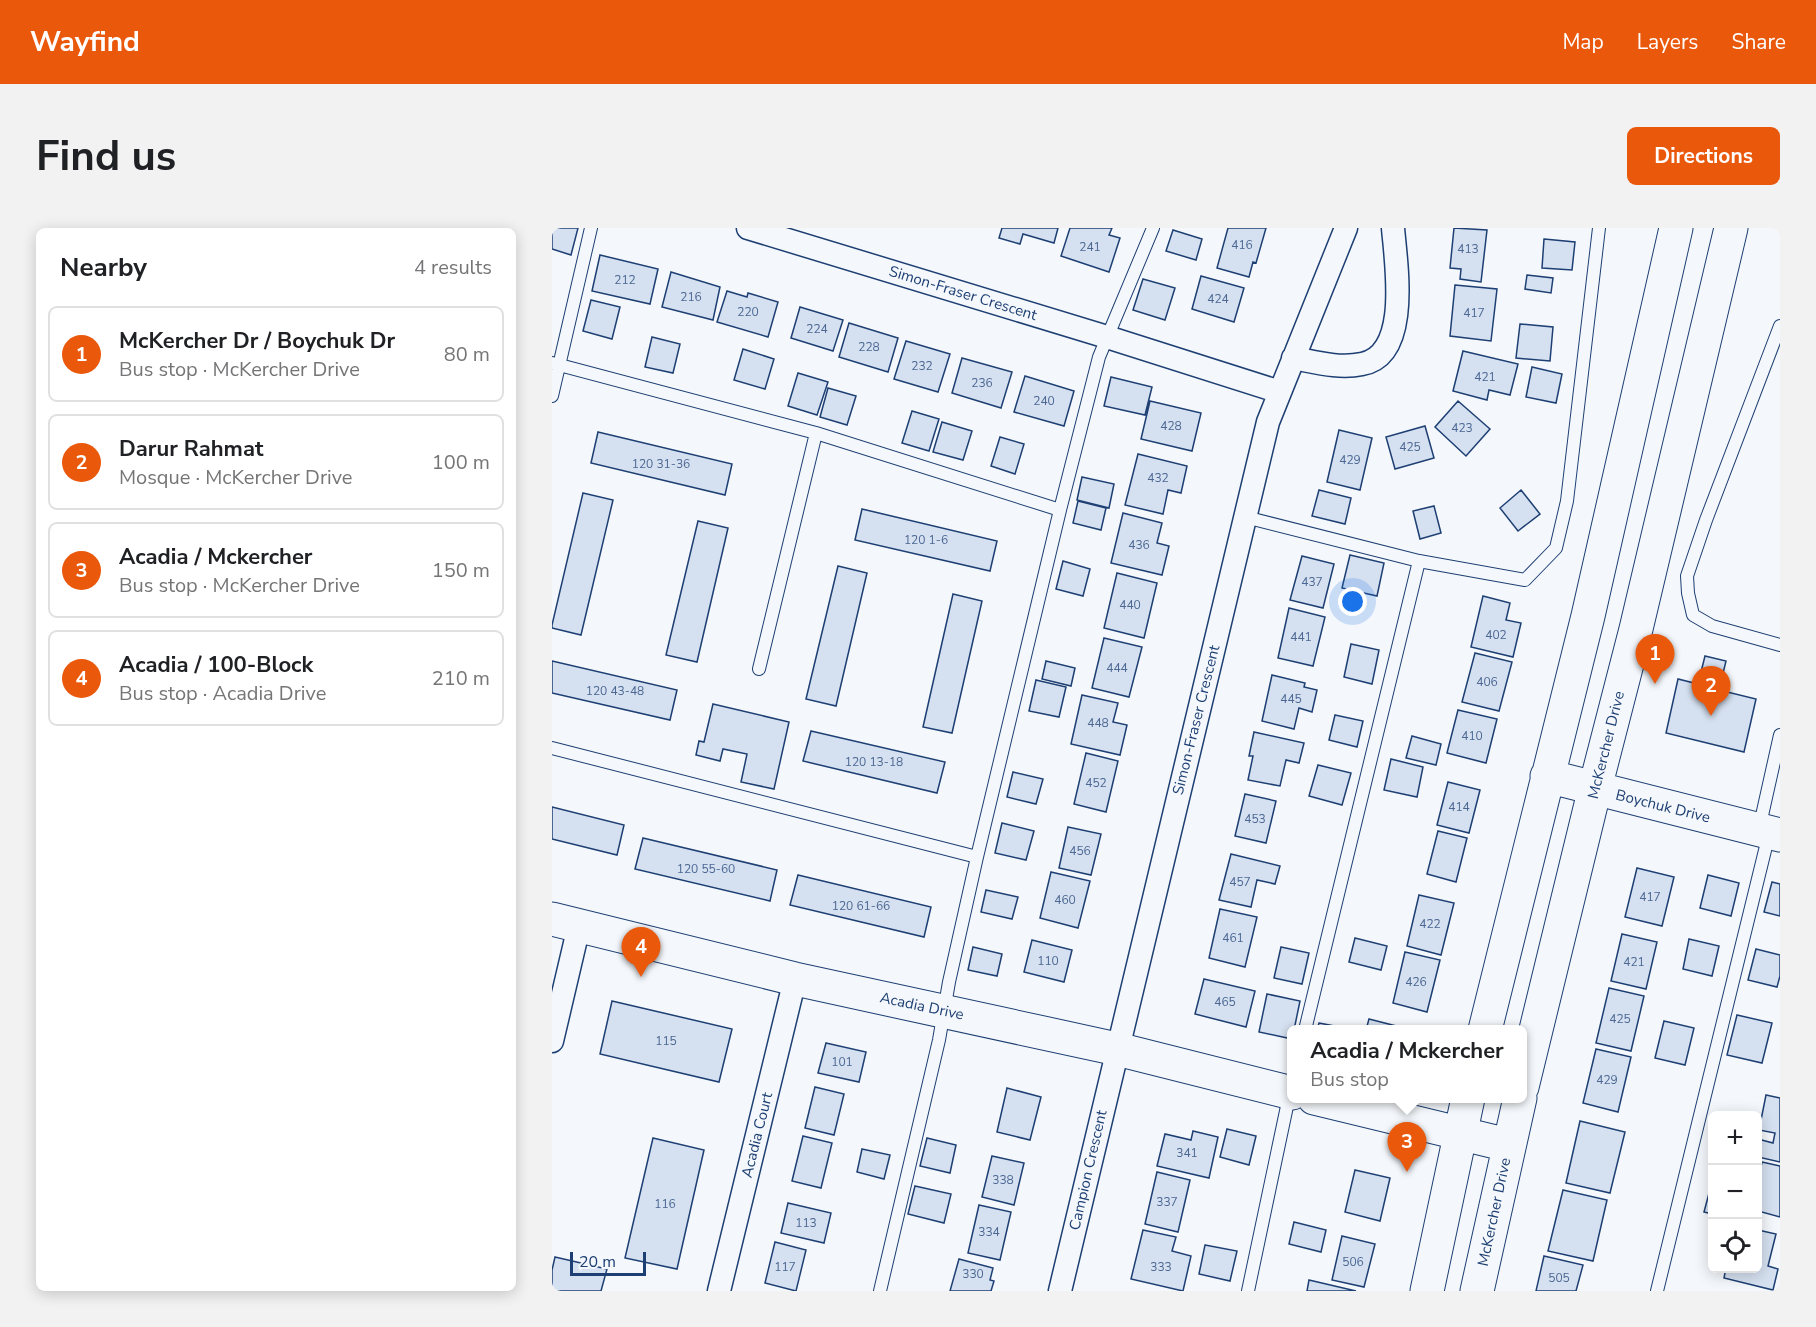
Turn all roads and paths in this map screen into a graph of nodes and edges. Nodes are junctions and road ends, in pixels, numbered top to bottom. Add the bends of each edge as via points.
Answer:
1 (591, 228) edge
2 (748, 228) edge
3 (1153, 228) edge
4 (1346, 228) edge
5 (1393, 228) edge
6 (1599, 228) edge
7 (1676, 228) edge
8 (1731, 228) edge
9 (1780, 326) edge
10 (1107, 337) junction
11 (1293, 358) junction
12 (556, 364) edge
13 (1280, 392) junction
14 (552, 396) edge
15 (816, 433) junction
16 (1060, 510) junction
17 (1245, 517) junction
18 (1419, 561) junction
19 (1780, 645) edge
20 (759, 669) dead end
21 (1780, 735) edge
22 (552, 747) edge
23 (1547, 776) junction
24 (1595, 788) junction
25 (1769, 832) edge
26 (977, 857) junction
27 (566, 922) edge
28 (795, 979) junction
29 (943, 1011) junction
30 (1306, 1025) edge
31 (1486, 1025) edge
32 (552, 1041) edge
33 (1117, 1049) junction
34 (1527, 1067) edge
35 (1287, 1090) edge
36 (1294, 1103) edge
37 (1340, 1103) edge
38 (1467, 1103) edge
39 (1519, 1103) edge
40 (1460, 1134) junction
41 (1508, 1145) junction
42 (719, 1291) edge
43 (880, 1291) edge
44 (1059, 1291) edge
45 (1248, 1291) edge
46 (1427, 1291) edge
47 (1477, 1291) edge
48 (1657, 1291) edge

1 - 12 lane
2 - 10 street, Simon-Fraser Crescent
3 - 10 lane
4 - 11 street, Simon-Fraser Crescent
5 - 11 street via 1395,326 1387,347 1362,364 1325,364
6 - 18 lane via 1567,501 1556,548 1526,580
7 - 23 main road via 1588,616
8 - 24 main road, McKercher Drive
9 - 19 lane via 1706,520 1687,584 1693,615 1712,626
10 - 13 street, Simon-Fraser Crescent
10 - 16 lane
11 - 13 street, Simon-Fraser Crescent
12 - 14 lane
12 - 15 lane
13 - 17 street, Simon-Fraser Crescent via 1268,422
15 - 16 lane
15 - 20 lane
16 - 26 lane
17 - 18 lane
17 - 33 street, Simon-Fraser Crescent
18 - 30 lane
21 - 25 lane
22 - 26 lane
23 - 24 main road, Boychuk Drive
23 - 31 main road
24 - 25 main road, Boychuk Drive
24 - 34 main road, McKercher Drive
25 - 48 lane
26 - 29 lane
27 - 28 main road, Acadia Drive
27 - 32 street
28 - 29 main road, Acadia Drive
28 - 42 street, Acadia Court
29 - 33 main road, Acadia Drive
29 - 43 lane
33 - 35 main road, Acadia Drive
33 - 44 street, Campion Crescent
36 - 45 lane
37 - 40 main road, Acadia Drive
38 - 40 main road
39 - 41 main road, McKercher Drive
40 - 41 main road, Acadia Drive
40 - 46 main road
41 - 47 main road, McKercher Drive

